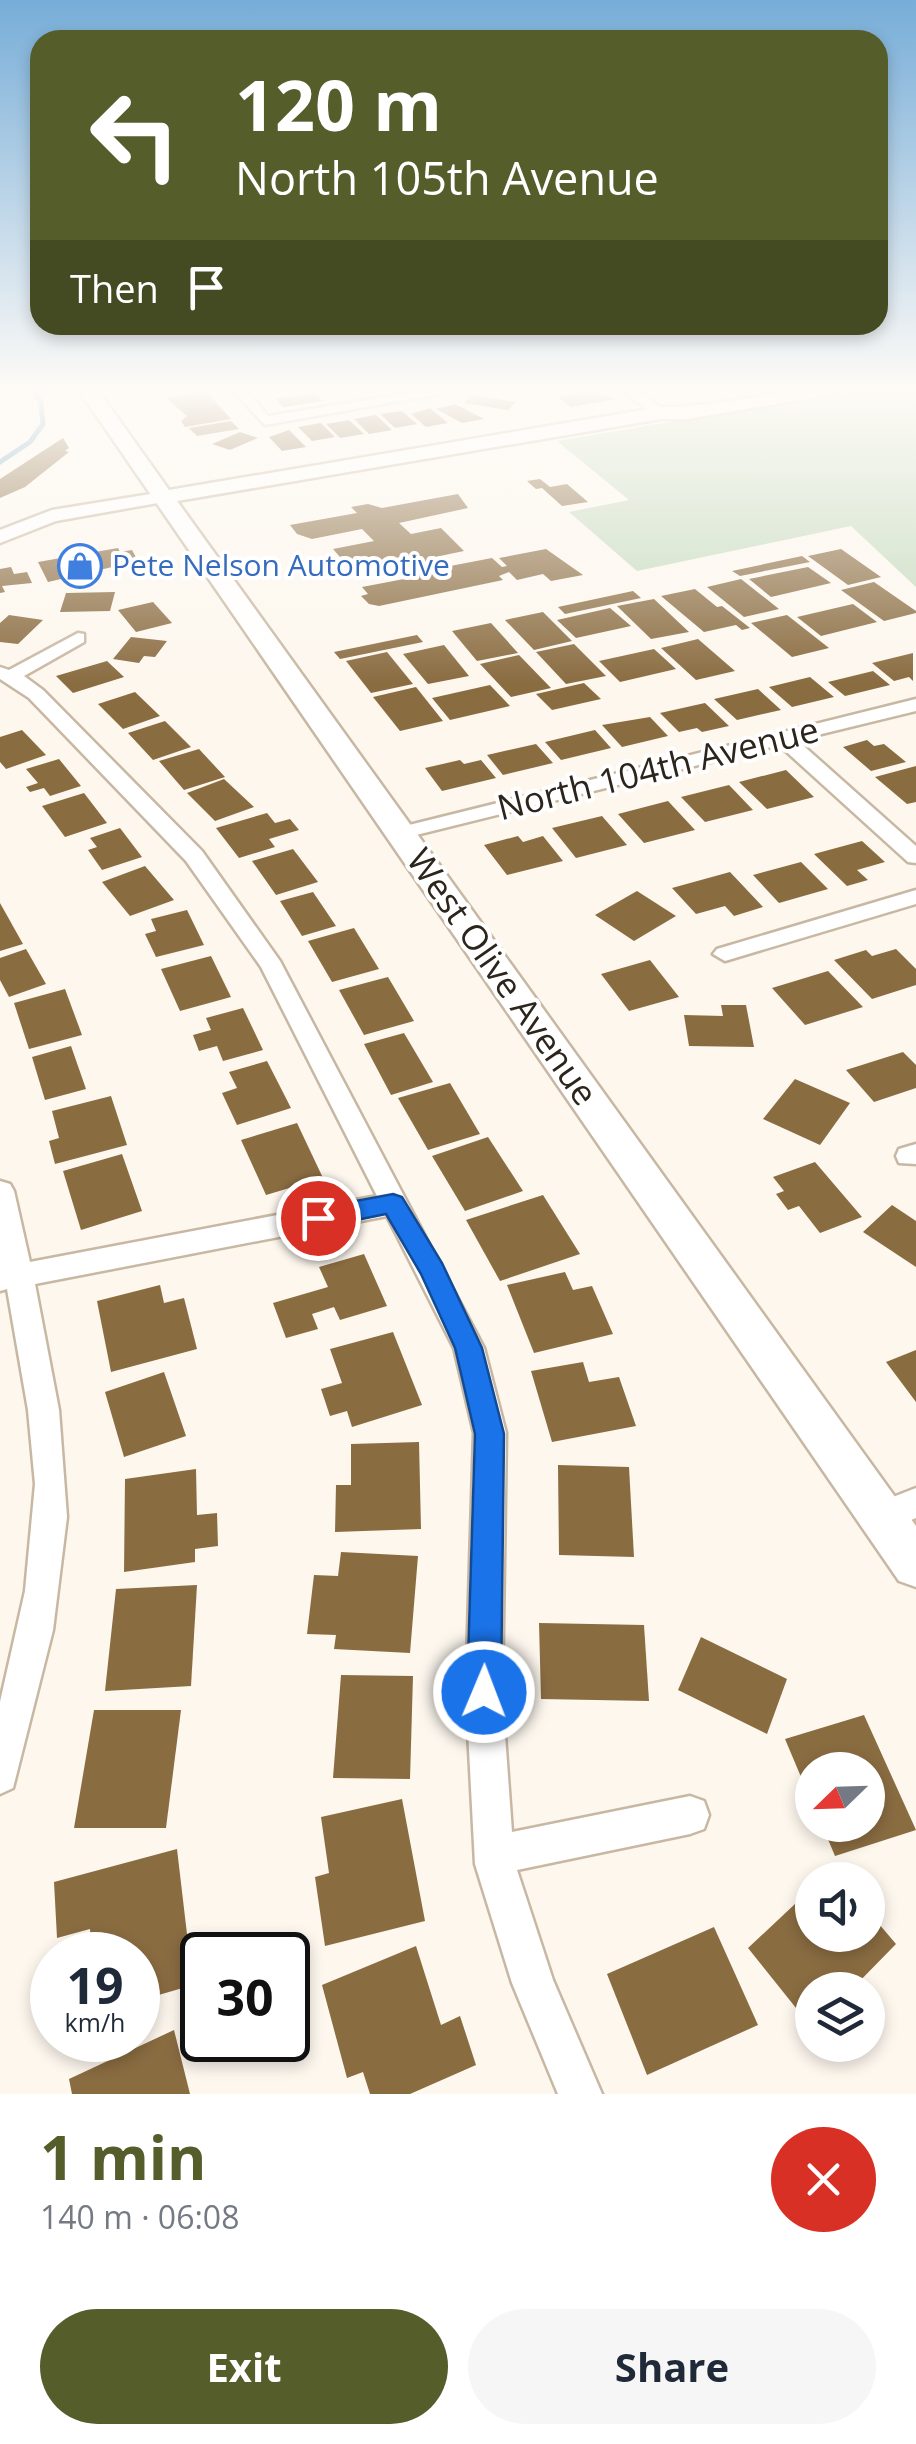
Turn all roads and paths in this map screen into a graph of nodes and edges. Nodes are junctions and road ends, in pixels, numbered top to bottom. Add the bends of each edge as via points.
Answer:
1 (156, 487) edge
2 (224, 487) edge
3 (163, 497) junction
4 (0, 514) edge
5 (52, 516) junction
6 (0, 536) edge
7 (78, 638) dead end
8 (6, 674) edge
9 (916, 705) edge
10 (783, 738) junction
11 (400, 832) junction
12 (916, 857) edge
13 (916, 897) edge
14 (725, 954) dead end
15 (0, 1192) edge
16 (393, 1204) junction
17 (9, 1278) edge
18 (899, 1510) edge
19 (916, 1565) edge
20 (0, 1775) edge
21 (690, 1815) dead end
22 (494, 1855) junction
23 (580, 2094) edge

1 - 3 main road, West Olive Avenue
2 - 3 main road
3 - 5 street
3 - 11 main road, West Olive Avenue
4 - 5 street
5 - 6 street
7 - 8 street
8 - 16 street via 36,694 121,778 205,872 272,966
9 - 10 street, North 104th Avenue
10 - 11 street, North 104th Avenue
10 - 12 street
11 - 18 main road, West Olive Avenue
13 - 14 street
15 - 17 street
16 - 17 street
16 - 22 street via 468,1348 490,1434 484,1692
17 - 20 street via 44,1420 51,1486 48,1554
18 - 19 main road, West Olive Avenue
21 - 22 street
22 - 23 street via 533,1983

